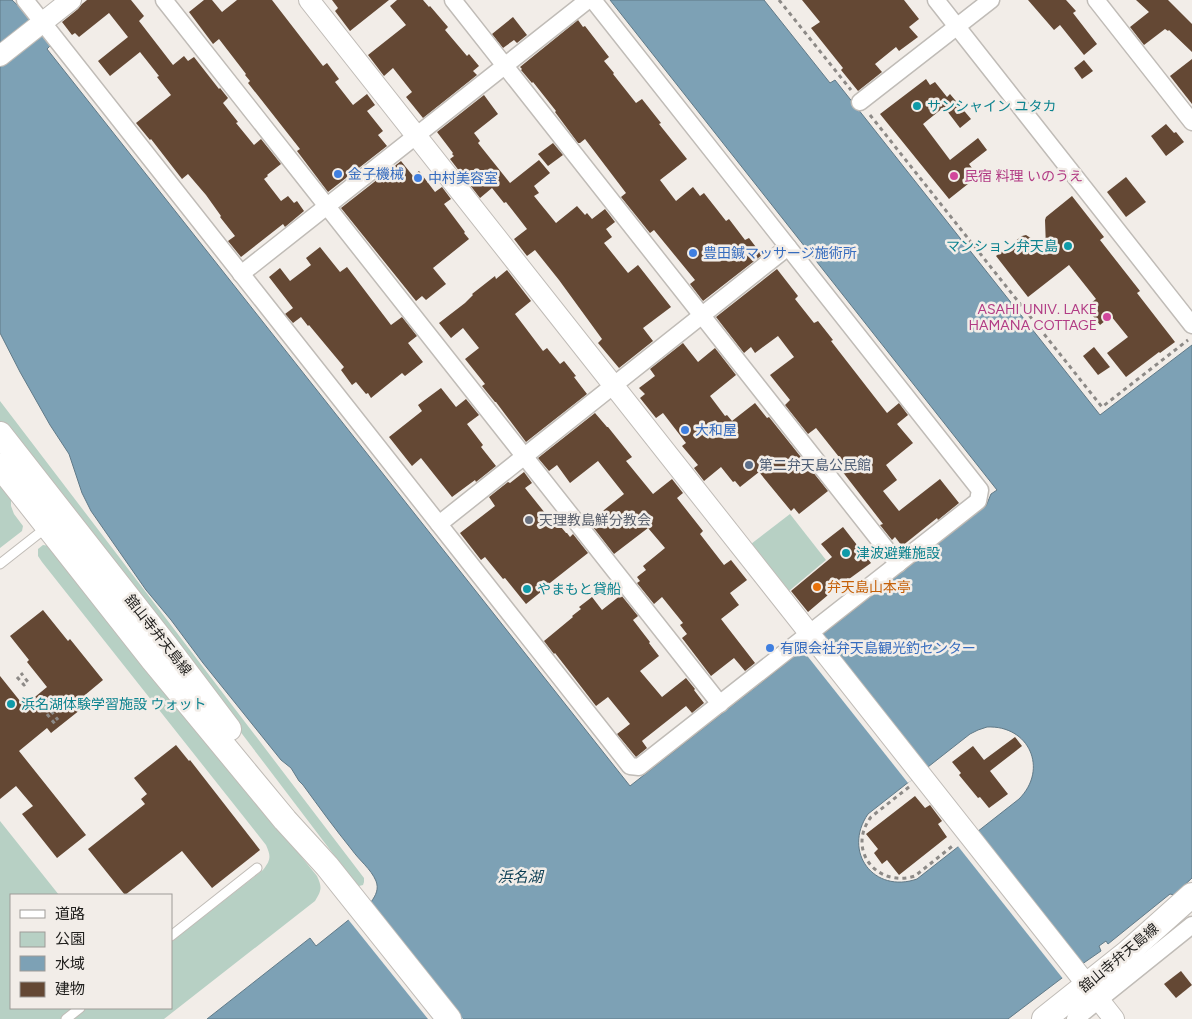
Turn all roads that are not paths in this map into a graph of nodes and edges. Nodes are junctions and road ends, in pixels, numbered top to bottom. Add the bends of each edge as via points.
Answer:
1 (25, 0) edge
2 (71, 0) edge
3 (164, 0) edge
4 (309, 0) edge
5 (453, 0) edge
6 (588, 0) edge
7 (593, 0) edge
8 (936, 0) edge
9 (991, 0) edge
10 (1096, 0) edge
11 (41, 24) junction
12 (957, 27) junction
13 (0, 56) edge
14 (505, 66) junction
15 (860, 102) road end
16 (1192, 122) edge
17 (416, 136) junction
18 (327, 206) junction
19 (788, 247) junction
20 (241, 274) junction
21 (702, 316) junction
22 (1192, 325) edge
23 (613, 386) junction
24 (0, 434) edge
25 (524, 456) junction
26 (0, 466) edge
27 (439, 524) junction
28 (47, 526) junction
29 (0, 564) edge
30 (898, 564) junction
31 (811, 635) junction
32 (720, 704) junction
33 (327, 866) junction
34 (256, 868) dead end
35 (1192, 895) edge
36 (1192, 924) edge
37 (172, 935) edge
38 (1088, 986) junction
39 (79, 1009) edge
40 (66, 1019) edge
41 (449, 1019) edge
42 (1044, 1019) edge
43 (1075, 1019) edge
44 (1114, 1019) edge

1 - 11 street
2 - 11 street
3 - 18 street
4 - 17 street
5 - 14 street
6 - 14 street
7 - 19 street
8 - 12 street
9 - 12 street
10 - 16 street
11 - 13 street
11 - 20 street
12 - 15 street
12 - 22 street
14 - 17 street
14 - 21 street
17 - 18 street
17 - 23 street
18 - 20 street
18 - 25 street
19 - 21 street
19 - 30 street via 980,490 978,501
20 - 27 street
21 - 23 street
21 - 30 street
23 - 25 street
23 - 31 street
24 - 33 main road, 舘山寺弁天島線 via 174,654 293,814
25 - 27 street
25 - 32 street
26 - 28 main road, 舘山寺弁天島線
27 - 32 street via 630,766 639,767
28 - 29 lane
28 - 33 main road, 舘山寺弁天島線 via 158,667
30 - 31 street
31 - 32 street
31 - 38 street via 917,779
33 - 41 main road, 舘山寺弁天島線
34 - 37 lane
35 - 38 main road, 舘山寺弁天島線
36 - 38 street
38 - 42 main road, 舘山寺弁天島線
38 - 43 street
38 - 44 street
39 - 40 lane

